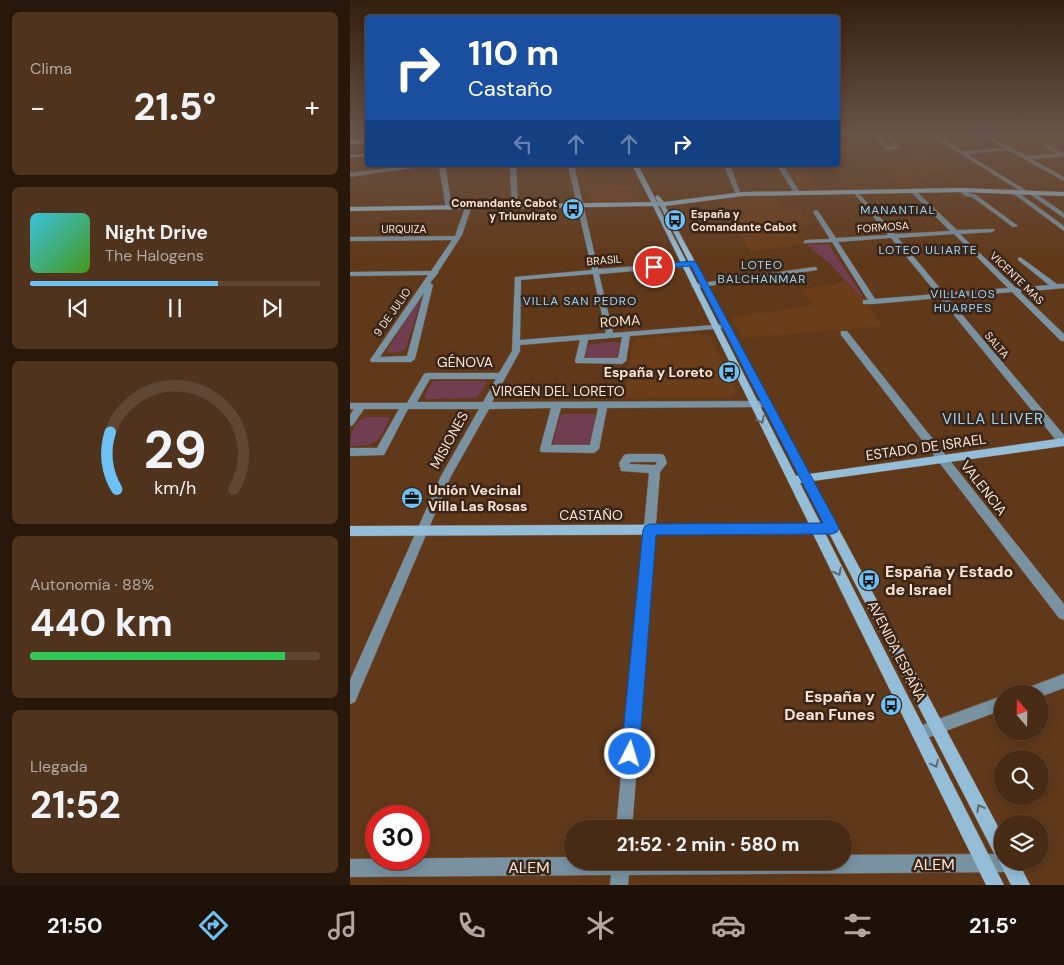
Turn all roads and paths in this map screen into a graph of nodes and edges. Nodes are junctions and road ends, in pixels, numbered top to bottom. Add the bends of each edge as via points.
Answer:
1 (444, 175) edge
2 (513, 175) edge
3 (574, 175) edge
4 (640, 175) edge
5 (645, 175) edge
6 (731, 175) edge
7 (786, 175) edge
8 (1000, 175) edge
9 (961, 190) junction
10 (913, 191) junction
11 (1013, 191) junction
12 (1027, 191) junction
13 (856, 192) junction
14 (797, 193) junction
15 (739, 194) junction
16 (1064, 194) edge
17 (658, 204) junction
18 (582, 206) junction
19 (515, 207) junction
20 (449, 208) junction
21 (468, 208) junction
22 (351, 209) edge
23 (816, 212) dead end
24 (1064, 216) edge
25 (1015, 226) dead end
26 (1064, 229) edge
27 (992, 230) dead end
28 (956, 233) junction
29 (893, 237) junction
30 (457, 238) junction
31 (350, 239) edge
32 (833, 240) junction
33 (806, 242) dead end
34 (1020, 259) dead end
35 (684, 264) junction
36 (694, 264) junction
37 (815, 269) dead end
38 (596, 272) junction
39 (354, 274) edge
40 (433, 276) junction
41 (517, 278) joint
42 (350, 282) edge
43 (705, 285) junction
44 (695, 286) junction
45 (1055, 286) junction
46 (1064, 286) edge
47 (1014, 290) junction
48 (942, 296) junction
49 (726, 326) junction
50 (715, 327) junction
51 (844, 333) dead end
52 (626, 334) junction
53 (610, 335) junction
54 (585, 337) junction
55 (1064, 339) edge
56 (516, 343) junction
57 (502, 376) junction
58 (753, 404) junction
59 (767, 404) junction
60 (557, 405) junction
61 (603, 405) junction
62 (350, 406) edge
63 (361, 406) junction
64 (407, 406) junction
65 (486, 406) junction
66 (350, 422) edge
67 (1064, 442) edge
68 (350, 452) edge
69 (942, 459) junction
70 (655, 469) dead end
71 (805, 478) junction
72 (791, 480) junction
73 (832, 528) junction
74 (816, 529) junction
75 (650, 530) junction
76 (350, 531) edge
77 (422, 531) junction
78 (1064, 614) edge
79 (1064, 681) edge
80 (1049, 687) edge
81 (350, 697) edge
82 (994, 706) edge
83 (937, 727) junction
84 (919, 733) junction
85 (625, 820) edge
86 (994, 836) edge
87 (994, 861) edge
88 (852, 863) edge
89 (984, 863) junction
90 (564, 865) edge
91 (350, 868) edge
92 (620, 870) edge
93 (1012, 870) edge
94 (619, 885) edge
95 (995, 885) edge
96 (1021, 885) edge

1 - 20 street
2 - 19 street
3 - 18 street
4 - 17 main road, AVENIDA ESPAÑA
5 - 17 main road, AVENIDA ESPAÑA
6 - 15 street
7 - 14 street
8 - 12 street
9 - 10 main road
9 - 11 main road
9 - 25 street
10 - 13 main road
10 - 28 street, VICENTE MAS
11 - 12 main road
11 - 26 street
12 - 16 main road
12 - 24 street
13 - 14 main road
13 - 29 street, SALTA
14 - 15 main road
15 - 17 main road
17 - 18 main road
17 - 35 main road, AVENIDA ESPAÑA
17 - 36 main road, AVENIDA ESPAÑA
18 - 19 main road
18 - 38 street
19 - 21 main road
20 - 21 main road
20 - 22 main road
21 - 30 street, 9 DE JULIO
23 - 32 street
27 - 28 street, FORMOSA
28 - 29 street, FORMOSA
28 - 47 street, VICENTE MAS
29 - 32 street, FORMOSA
29 - 48 street, SALTA
30 - 31 street, URQUIZA
30 - 40 street, 9 DE JULIO
32 - 33 street, FORMOSA
32 - 48 street via 869,302
34 - 45 street
35 - 36 street, BRASIL
35 - 38 street, BRASIL
35 - 44 main road, AVENIDA ESPAÑA
36 - 43 main road, AVENIDA ESPAÑA
37 - 43 street
38 - 41 street, BRASIL
38 - 53 street
39 - 40 street
39 - 42 street
40 - 40 street, 9 DE JULIO via 374,360 411,359
41 - 56 street, MISIONES
43 - 44 street
43 - 49 main road, AVENIDA ESPAÑA
44 - 50 main road, AVENIDA ESPAÑA
45 - 46 street
45 - 47 street
47 - 48 street
47 - 55 street, VICENTE MAS
48 - 67 street, SALTA
49 - 50 street, ROMA
49 - 59 main road, AVENIDA ESPAÑA
50 - 52 street, ROMA
50 - 58 main road, AVENIDA ESPAÑA
51 - 69 street, VALENCIA
52 - 53 street, ROMA
52 - 54 street via 622,361 579,361
53 - 54 street, ROMA
54 - 56 street, ROMA
56 - 57 street, MISIONES via 516,351
57 - 64 street, GÉNOVA via 427,376
57 - 65 street, MISIONES
58 - 59 street, VIRGEN DEL LORETO
58 - 61 street, VIRGEN DEL LORETO
58 -> 72 main road, AVENIDA ESPAÑA
59 - 71 main road, AVENIDA ESPAÑA
60 - 61 street, VIRGEN DEL LORETO
60 - 61 street via 545,449 594,449
60 - 65 street, VIRGEN DEL LORETO
62 - 63 street, VIRGEN DEL LORETO
63 - 64 street, VIRGEN DEL LORETO
63 - 66 street
64 - 65 street, VIRGEN DEL LORETO
64 - 68 street via 380,452
65 - 77 street, MISIONES via 446,476
67 - 69 main road, ESTADO DE ISRAEL
69 - 71 main road, ESTADO DE ISRAEL
69 - 78 street, VALENCIA
70 - 75 street
71 - 72 main road, ESTADO DE ISRAEL
71 - 73 main road, AVENIDA ESPAÑA
72 - 74 main road, AVENIDA ESPAÑA
73 - 74 main road, CASTAÑO
73 - 83 main road, AVENIDA ESPAÑA
74 - 75 main road, CASTAÑO
74 -> 84 main road, AVENIDA ESPAÑA
75 - 77 main road, CASTAÑO
75 - 85 street
76 - 77 main road, CASTAÑO
77 - 81 street, MISIONES
79 - 80 street
82 - 83 street
83 - 84 street
86 -> 83 main road, AVENIDA ESPAÑA
84 -> 89 main road, AVENIDA ESPAÑA
87 - 89 street, ALEM
88 - 89 street, ALEM
89 - 95 main road, AVENIDA ESPAÑA
90 - 91 street, ALEM
92 - 94 street
93 - 96 main road, AVENIDA ESPAÑA

